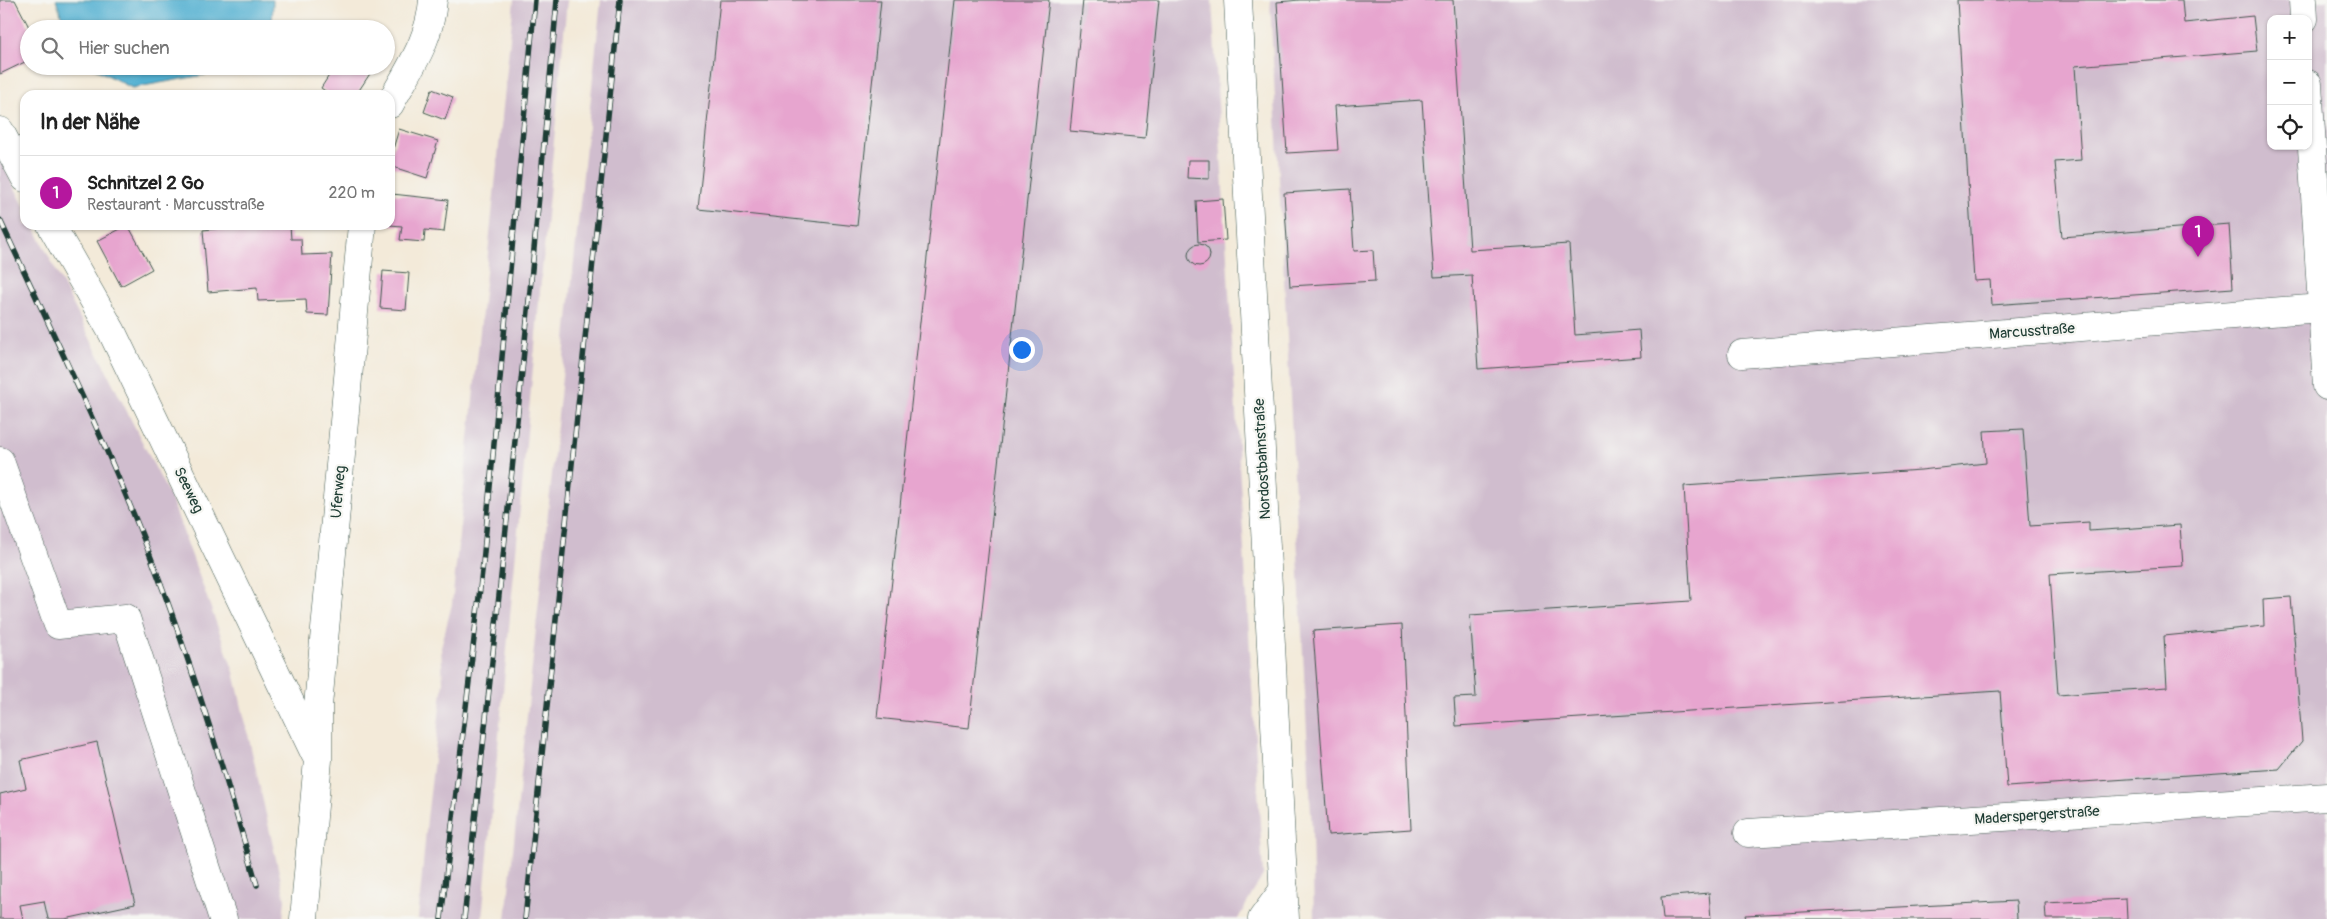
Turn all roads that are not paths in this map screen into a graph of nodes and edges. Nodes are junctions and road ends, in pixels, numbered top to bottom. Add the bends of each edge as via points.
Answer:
1 (432, 0) edge
2 (1238, 0) edge
3 (2303, 0) edge
4 (2304, 15) edge
5 (395, 95) edge
6 (2309, 105) edge
7 (0, 131) edge
8 (20, 169) edge
9 (54, 230) edge
10 (362, 230) edge
11 (2321, 308) junction
12 (1742, 354) dead end
13 (2327, 386) edge
14 (0, 461) edge
15 (318, 760) junction
16 (2327, 797) edge
17 (1748, 833) dead end
18 (1284, 889) junction
19 (223, 919) edge
20 (304, 919) edge
21 (1262, 919) edge
22 (1285, 919) edge

1 - 5 street via 426,40
2 - 18 street, Nordostbahnstraße
3 - 4 street
6 - 11 street
7 - 8 street
9 - 15 street, Seeweg via 112,332
10 - 15 street, Uferweg via 318,706
11 - 12 street, Marcusstraße
11 - 13 street
14 - 19 street via 58,625 126,618
15 - 20 street, Uferweg
16 - 17 street, Maderspergerstraße
18 - 21 street
18 - 22 street, Nordostbahnstraße

